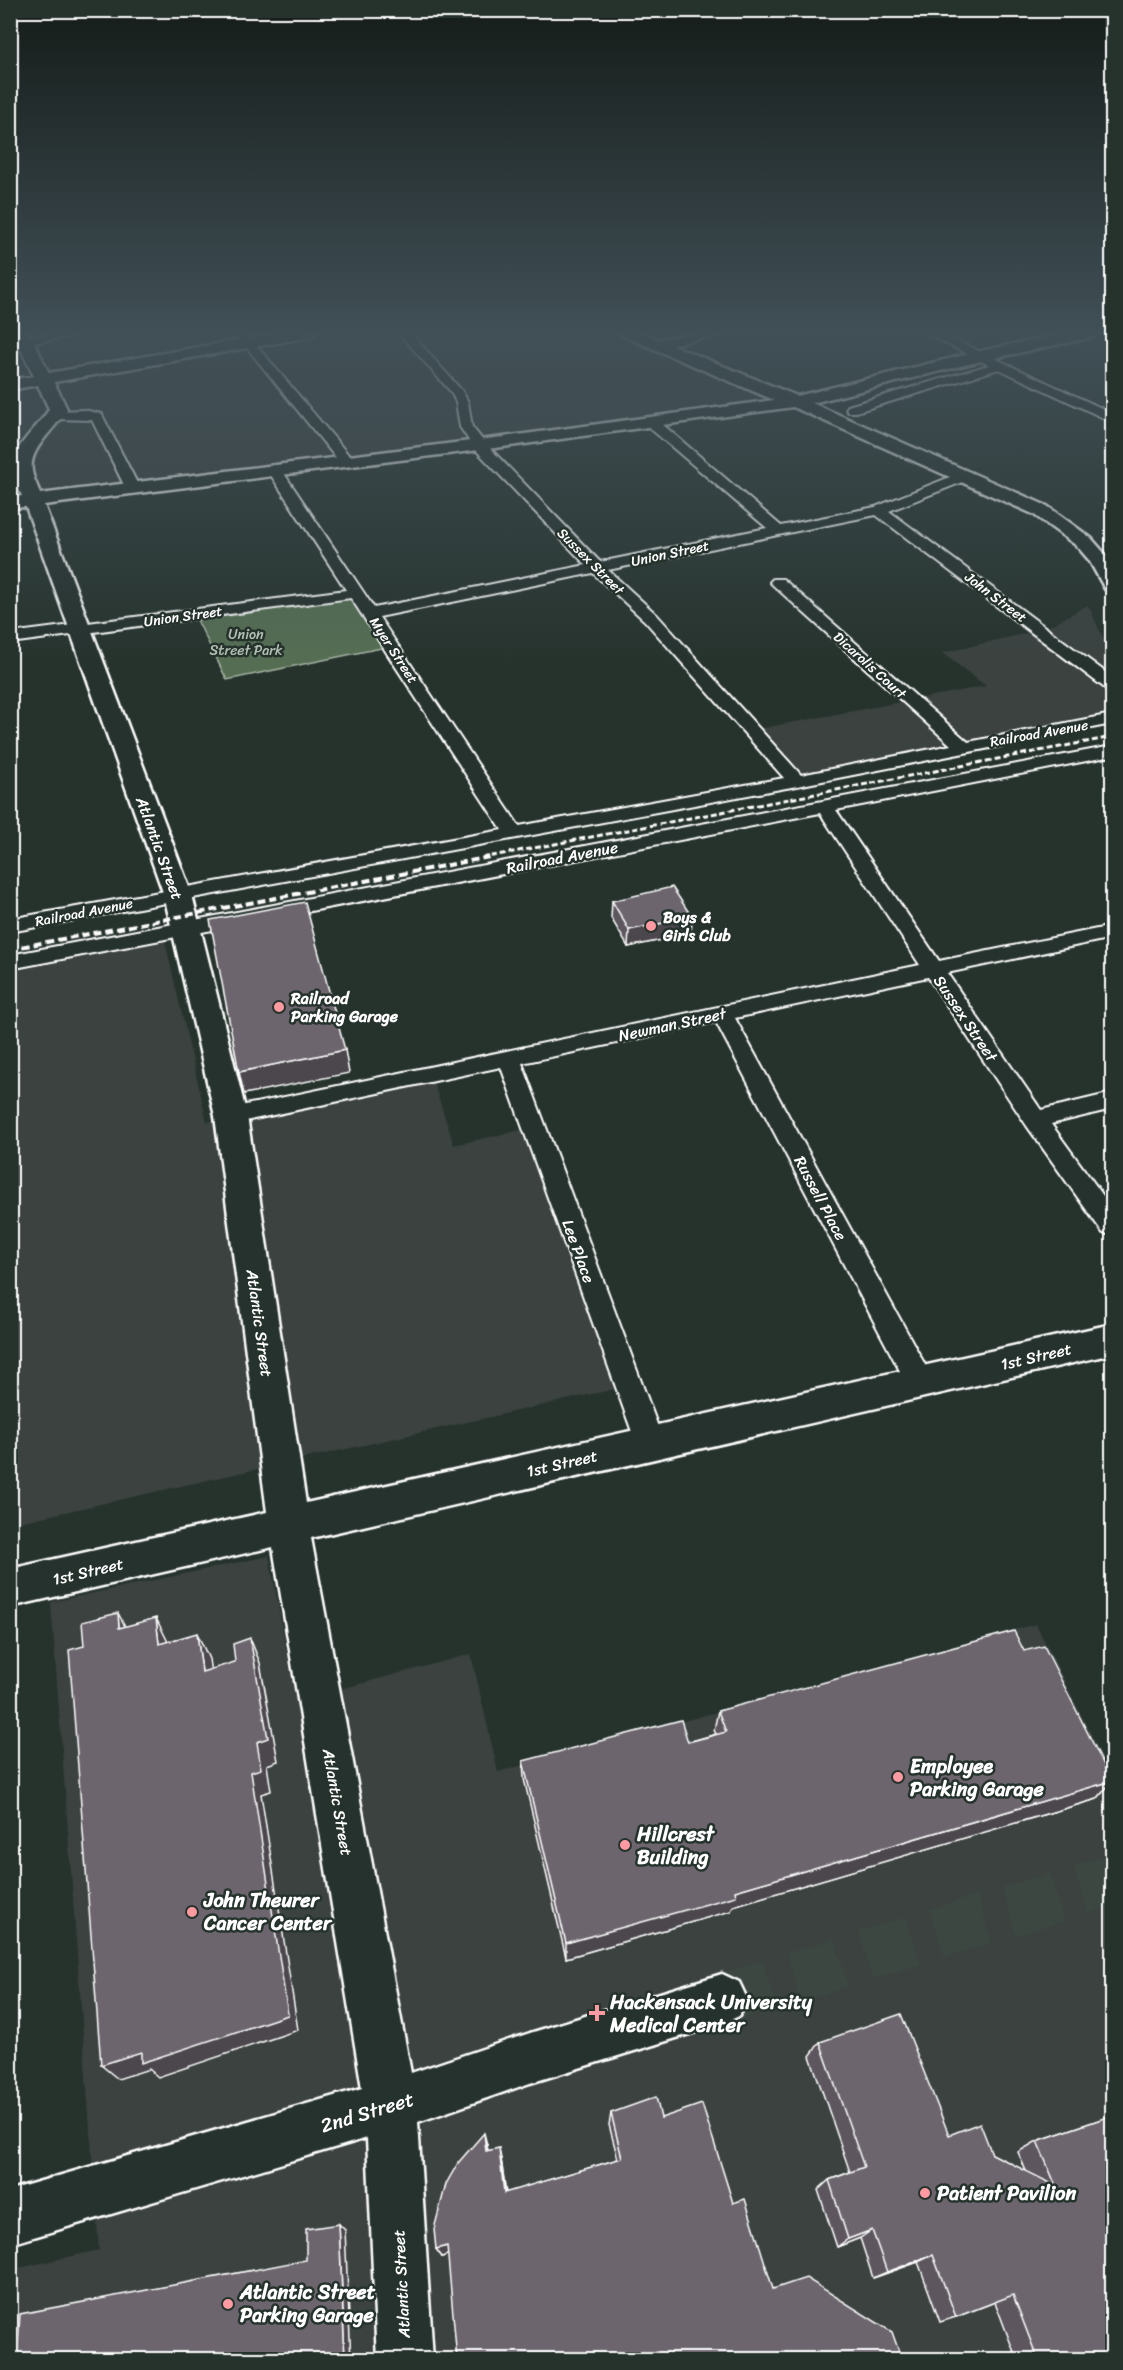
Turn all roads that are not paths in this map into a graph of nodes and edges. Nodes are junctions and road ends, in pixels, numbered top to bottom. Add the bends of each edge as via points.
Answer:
1 (32, 443) edge
2 (110, 443) edge
3 (331, 443) edge
4 (496, 443) edge
5 (675, 443) edge
6 (888, 443) edge
7 (479, 445) junction
8 (346, 461) junction
9 (274, 469) junction
10 (965, 476) junction
11 (132, 488) junction
12 (22, 501) edge
13 (879, 510) junction
14 (778, 530) junction
15 (597, 568) junction
16 (778, 582) dead end
17 (1113, 585) edge
18 (356, 593) junction
19 (369, 614) junction
20 (79, 629) junction
21 (10, 638) edge
22 (1113, 685) edge
23 (1113, 719) edge
24 (963, 747) junction
25 (1113, 751) edge
26 (796, 781) junction
27 (825, 807) junction
28 (513, 832) junction
29 (178, 895) junction
30 (10, 926) edge
31 (187, 930) junction
32 (1113, 932) edge
33 (10, 962) edge
34 (933, 970) junction
35 (722, 1014) junction
36 (509, 1058) junction
37 (1113, 1101) edge
38 (231, 1116) junction
39 (1035, 1120) junction
40 (1113, 1227) edge
41 (1113, 1339) edge
42 (920, 1382) junction
43 (650, 1443) junction
44 (289, 1525) junction
45 (10, 1588) edge
46 (722, 1999) tunnel mouth
47 (391, 2105) junction
48 (10, 2217) edge
49 (405, 2360) edge

1 - 12 street, Atlantic Street via 22,460
2 - 11 street
3 - 8 street
4 - 7 street
5 - 14 street
6 - 10 street
7 - 8 street
7 - 15 street, Sussex Street
8 - 9 street
9 - 11 street
9 - 18 street, Myer Street
10 - 13 street, Union Street
10 - 17 street via 1020,500 1068,529 1098,558
11 - 12 street
12 - 20 street, Atlantic Street
13 - 14 street, Union Street
13 - 22 street, John Street
14 - 15 street, Union Street
15 - 19 street, Union Street
15 - 26 street, Sussex Street via 651,618
16 - 24 street, Dicarolis Court
18 - 19 street, Myer Street
18 - 20 street, Union Street
19 - 28 street, Myer Street
20 - 21 street, Union Street
20 - 29 street, Atlantic Street
23 - 24 street, Railroad Avenue
24 - 26 street, Railroad Avenue
25 - 27 street, Railroad Avenue
26 - 28 street, Railroad Avenue
27 - 31 street, Railroad Avenue
27 - 34 street, Sussex Street
28 - 29 street, Railroad Avenue
29 - 30 street, Railroad Avenue
29 - 31 street, Atlantic Street
31 - 33 street, Railroad Avenue
31 - 38 street, Atlantic Street
32 - 34 street, Newman Street
34 - 35 street, Newman Street
34 - 39 street, Sussex Street
35 - 36 street, Newman Street
35 - 42 street, Russell Place
36 - 38 street, Newman Street
36 - 43 street, Lee Place
37 - 39 street
38 - 44 street, Atlantic Street
39 - 40 street, Sussex Street
41 - 42 street, 1st Street
42 - 43 street, 1st Street
43 - 44 street, 1st Street
44 - 45 street, 1st Street
44 - 47 street, Atlantic Street
46 - 47 street, 2nd Street
47 - 48 street, 2nd Street
47 - 49 street, Atlantic Street

